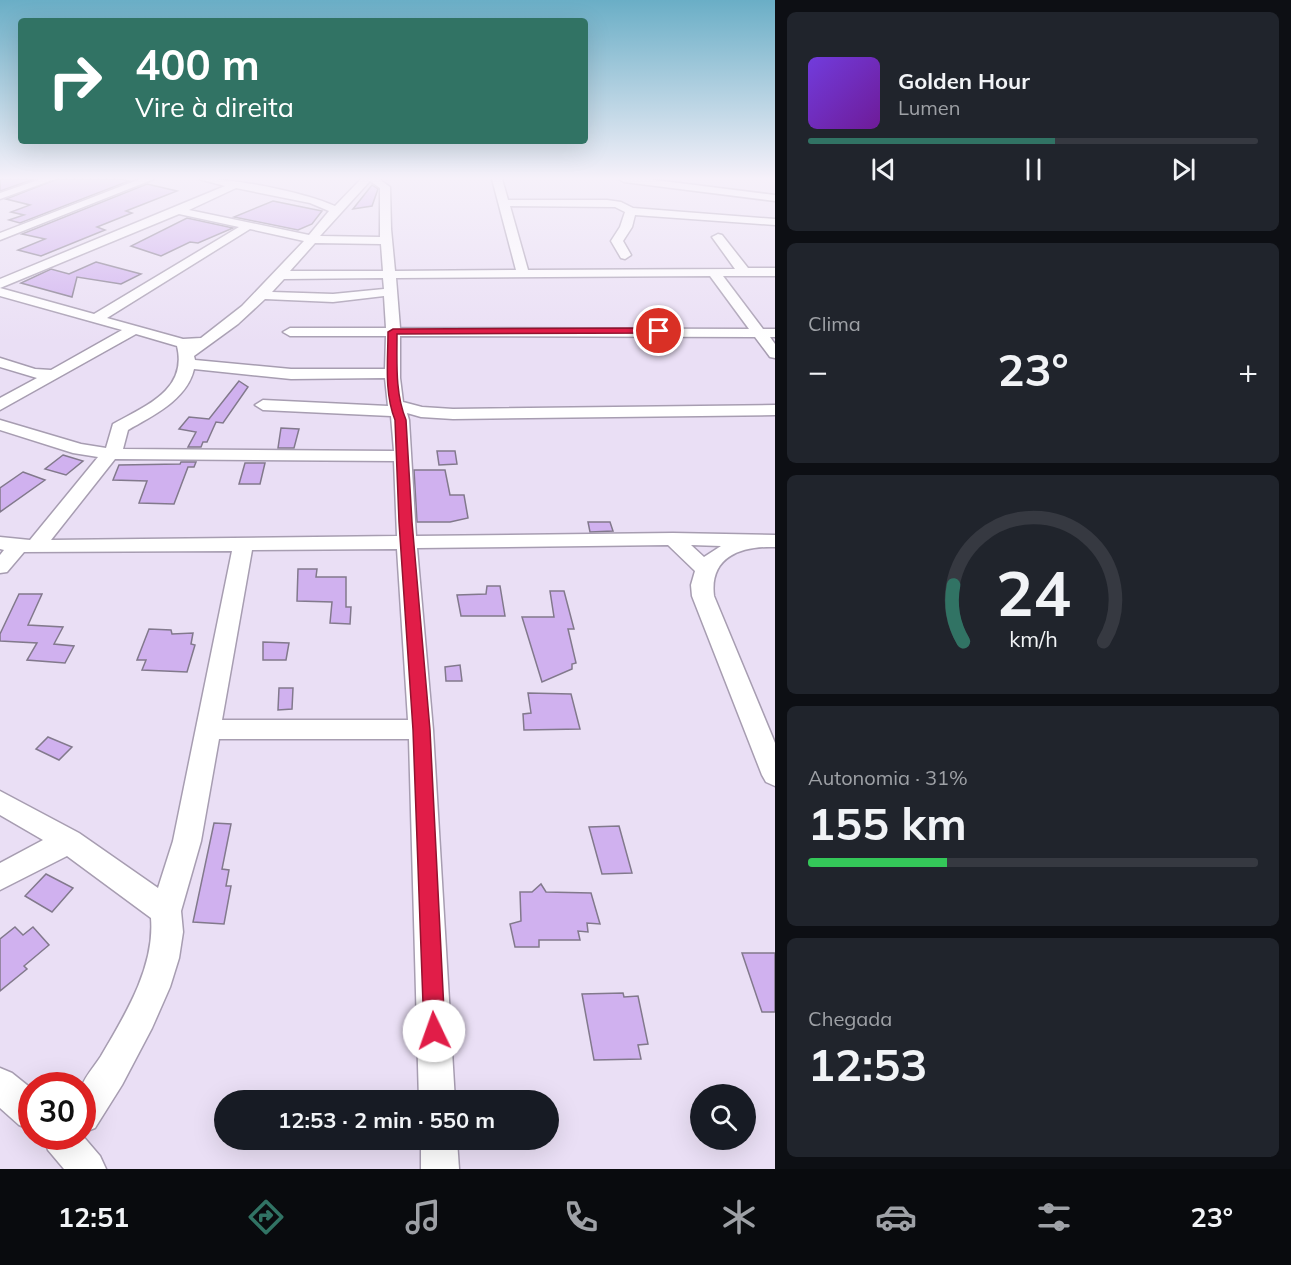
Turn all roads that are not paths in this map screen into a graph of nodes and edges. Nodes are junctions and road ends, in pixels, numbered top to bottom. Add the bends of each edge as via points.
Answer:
1 (123, 234) edge
2 (236, 234) edge
3 (288, 234) edge
4 (316, 234) edge
5 (386, 234) edge
6 (512, 234) edge
7 (622, 234) edge
8 (718, 237) dead end
9 (312, 239) junction
10 (386, 241) junction
11 (625, 255) dead end
12 (713, 272) junction
13 (744, 272) junction
14 (775, 272) edge
15 (388, 273) junction
16 (523, 273) junction
17 (281, 275) junction
18 (0, 284) edge
19 (0, 292) edge
20 (390, 292) junction
21 (261, 295) junction
22 (97, 318) junction
23 (135, 329) junction
24 (290, 332) dead end
25 (393, 332) junction
26 (767, 333) edge
27 (186, 354) junction
28 (775, 354) edge
29 (0, 362) edge
30 (392, 373) junction
31 (34, 379) junction
32 (0, 405) edge
33 (262, 405) dead end
34 (775, 410) edge
35 (397, 412) junction
36 (0, 425) edge
37 (119, 428) junction
38 (79, 449) junction
39 (110, 454) junction
40 (402, 456) junction
41 (673, 539) junction
42 (750, 541) junction
43 (775, 541) edge
44 (407, 544) junction
45 (18, 545) edge
46 (243, 546) junction
47 (0, 567) edge
48 (704, 569) junction
49 (210, 729) junction
50 (422, 730) junction
51 (775, 775) edge
52 (0, 802) edge
53 (69, 841) junction
54 (0, 878) edge
55 (166, 910) junction
56 (0, 1085) edge
57 (437, 1090) edge
58 (96, 1092) edge
59 (18, 1100) edge
60 (77, 1150) edge
61 (439, 1150) edge
62 (87, 1169) edge
63 (440, 1169) edge

1 - 18 street
2 - 22 street
3 - 9 street
4 - 9 street
5 - 10 street
6 - 16 street
7 - 11 street via 617,241
8 - 13 street
9 - 10 street
9 - 17 street
10 - 15 street
12 - 13 street
12 - 16 street
12 - 26 street
13 - 14 street
15 - 16 street
15 - 17 street
15 - 20 street
17 - 21 street
19 - 22 street
20 - 21 street via 333,298
20 - 25 street
21 - 27 street
22 - 23 street
23 - 27 street
23 - 31 street via 52,375
24 - 25 street
25 - 26 street
25 - 30 street
26 - 28 street
27 - 30 street via 291,374
27 - 37 street via 187,374 174,393
29 - 31 street
30 - 35 street
31 - 32 street
33 - 35 street
34 - 35 street via 483,415
35 - 40 street
36 - 38 street
37 - 38 street
37 - 39 street
38 - 39 street
39 - 40 street
39 - 45 street
40 - 44 street
41 - 42 street
41 - 44 street
41 - 48 street
42 - 43 street
42 - 48 street via 722,553
44 - 46 street
44 - 50 street
45 - 46 street
45 - 47 street
46 - 49 street
48 - 51 street via 700,583 703,596
49 - 50 street
49 - 55 street via 187,841
50 - 57 street
52 - 53 street
53 - 54 street
53 - 55 street
55 - 58 street via 170,922 163,962 121,1056
56 - 59 street
60 - 62 street
61 - 63 street

